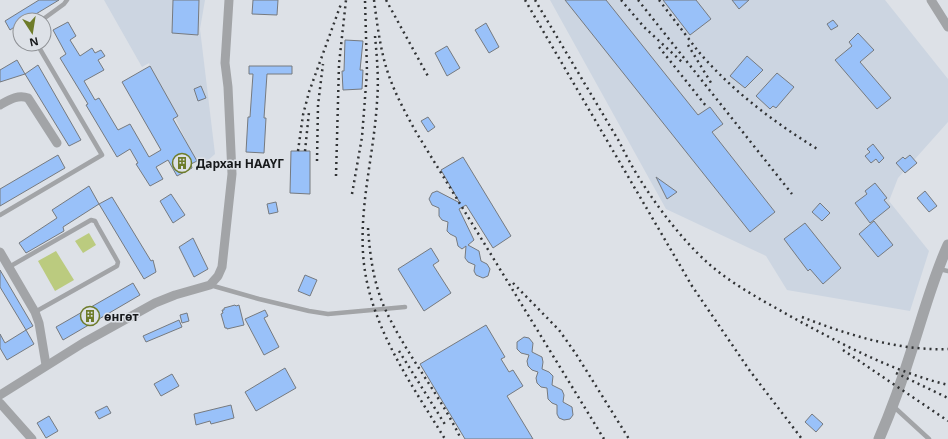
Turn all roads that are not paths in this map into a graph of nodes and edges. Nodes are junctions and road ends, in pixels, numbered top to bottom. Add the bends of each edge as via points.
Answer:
1 (67, 0) edge
2 (230, 0) edge
3 (931, 0) edge
4 (52, 13) edge
5 (948, 27) edge
6 (42, 52) edge
7 (0, 105) edge
8 (57, 143) dead end
9 (0, 215) edge
10 (948, 245) edge
11 (0, 252) edge
12 (9, 267) junction
13 (943, 270) edge
14 (210, 285) junction
15 (405, 307) dead end
16 (35, 312) junction
17 (46, 365) junction
18 (0, 395) edge
19 (0, 404) edge
20 (893, 406) junction
21 (32, 439) edge
22 (880, 439) edge
23 (930, 439) edge

1 - 4 lane
2 - 14 street via 225,64 232,174 222,267
3 - 5 street
6 - 9 lane via 102,155
7 - 8 street via 14,98 28,98
10 - 13 street
11 - 12 street
12 - 16 street
12 - 16 lane via 91,220 95,221 118,262 116,266
13 - 20 street
14 - 15 lane via 266,301 328,314
14 - 17 street via 155,303
16 - 17 street
17 - 18 street
19 - 21 street
20 - 22 street
20 - 23 lane

